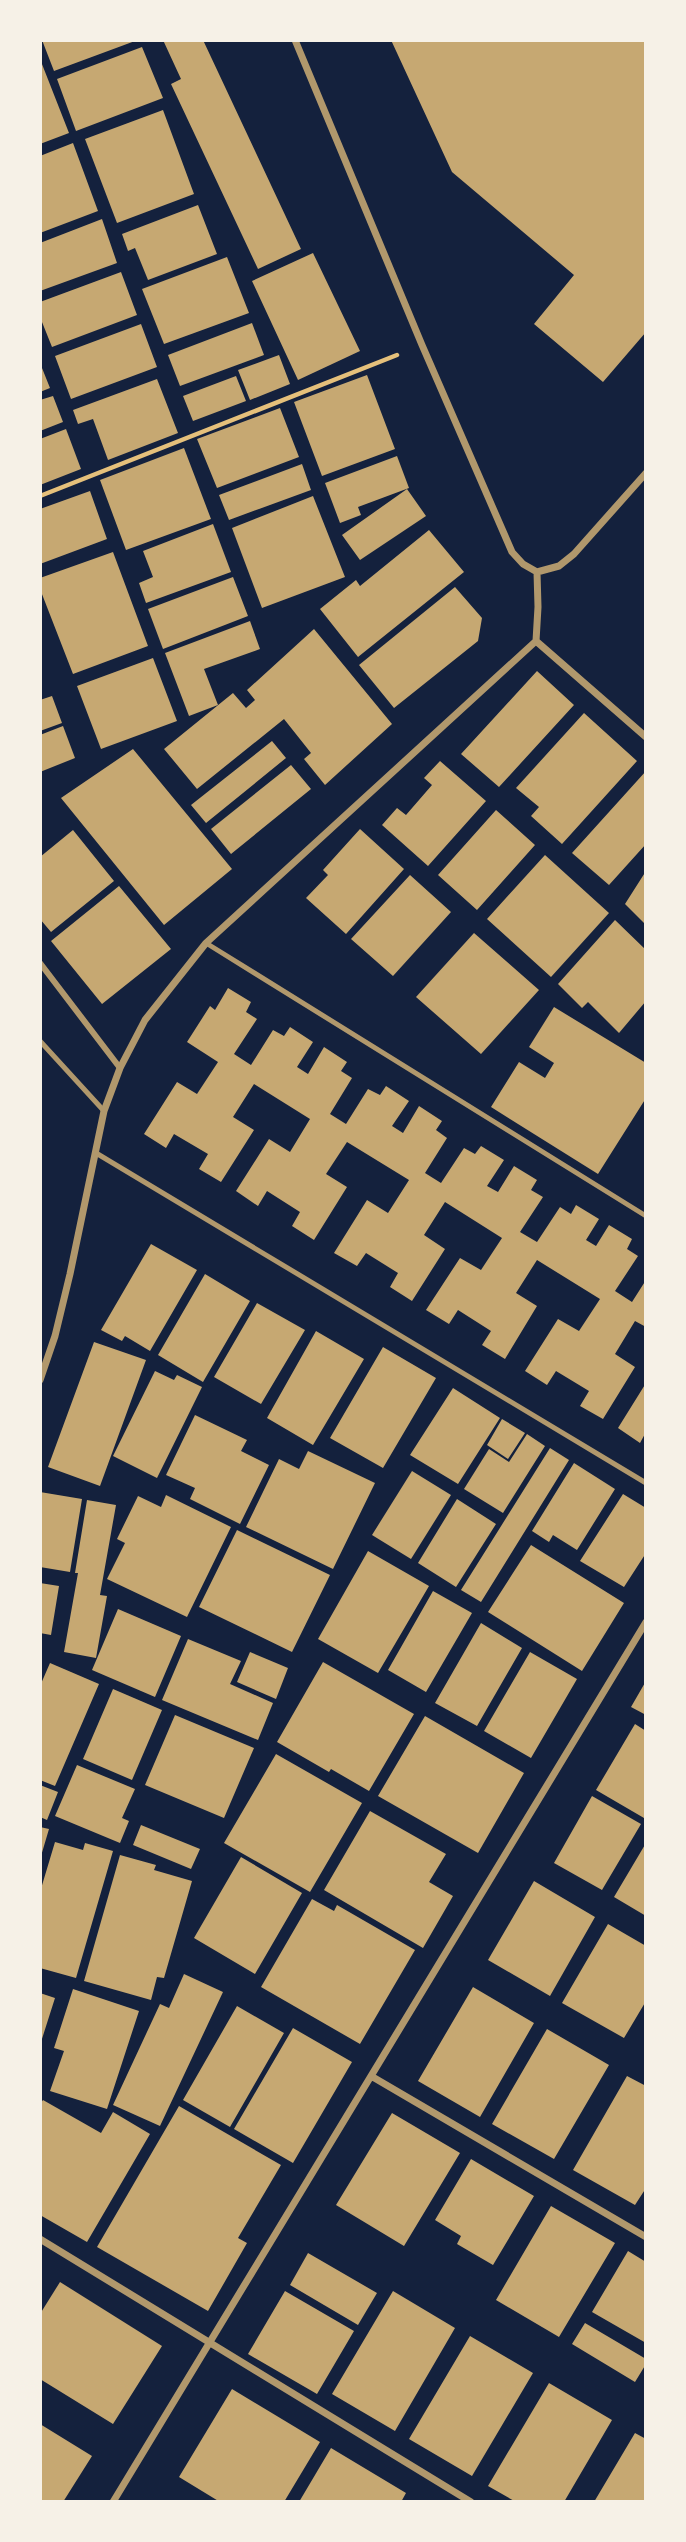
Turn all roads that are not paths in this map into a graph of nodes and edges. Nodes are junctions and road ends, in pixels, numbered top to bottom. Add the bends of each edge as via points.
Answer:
1 (295, 40) edge
2 (646, 472) edge
3 (537, 572) junction
4 (536, 640) junction
5 (646, 737) edge
6 (206, 943) junction
7 (40, 963) edge
8 (40, 1041) edge
9 (120, 1068) junction
10 (104, 1111) junction
11 (96, 1153) junction
12 (646, 1216) edge
13 (40, 1380) edge
14 (646, 1483) edge
15 (646, 1622) edge
16 (372, 2076) junction
17 (646, 2237) edge
18 (40, 2239) edge
19 (211, 2342) junction
20 (113, 2502) edge
21 (471, 2502) edge

1 - 3 street via 512,552
2 - 3 street via 574,554 559,566
3 - 4 street
4 - 5 street
4 - 6 street
6 - 9 street via 145,1020
6 - 12 lane
7 - 9 street
8 - 10 lane
9 - 10 street
10 - 11 street
11 - 13 street via 55,1336
11 - 14 lane
15 - 16 street
16 - 17 street
16 - 19 street
18 - 19 street
19 - 20 street
19 - 21 street

